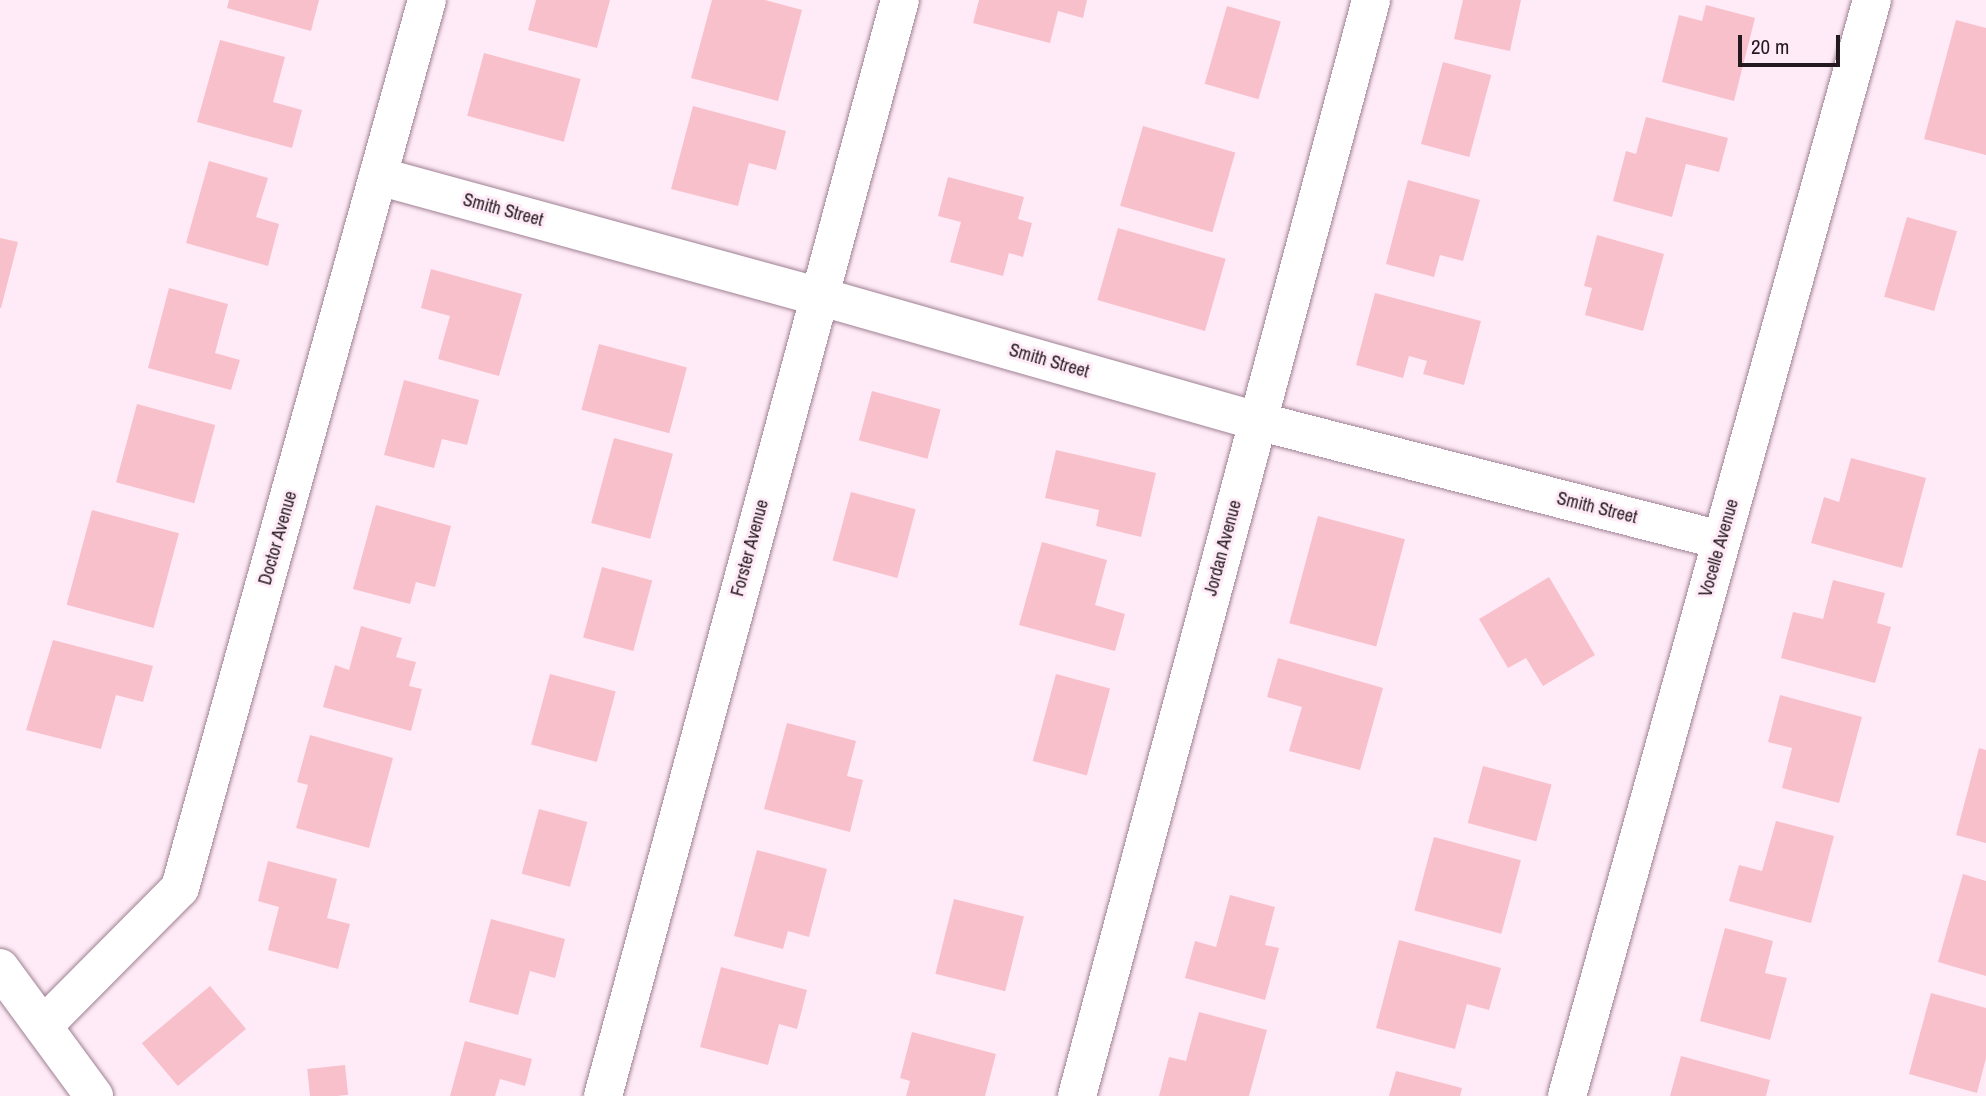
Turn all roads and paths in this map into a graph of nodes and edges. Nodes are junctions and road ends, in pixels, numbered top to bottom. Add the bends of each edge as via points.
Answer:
1 (427, 0) edge
2 (900, 0) edge
3 (1371, 0) edge
4 (1871, 0) edge
5 (379, 176) junction
6 (818, 296) junction
7 (1257, 421) junction
8 (1721, 540) junction
9 (0, 968) edge
10 (43, 1026) junction
11 (94, 1096) edge
12 (603, 1096) edge
13 (1077, 1096) edge
14 (1567, 1096) edge

1 - 5 street, Doctor Avenue
2 - 6 street, Forster Avenue
3 - 7 street, Jordan Avenue
4 - 8 street, Vocelle Avenue
5 - 6 street, Smith Street
5 - 10 street, Doctor Avenue via 180,888
6 - 7 street, Smith Street
6 - 12 street, Forster Avenue
7 - 8 street, Smith Street
7 - 13 street, Jordan Avenue
8 - 14 street, Vocelle Avenue
9 - 10 street
10 - 11 street

